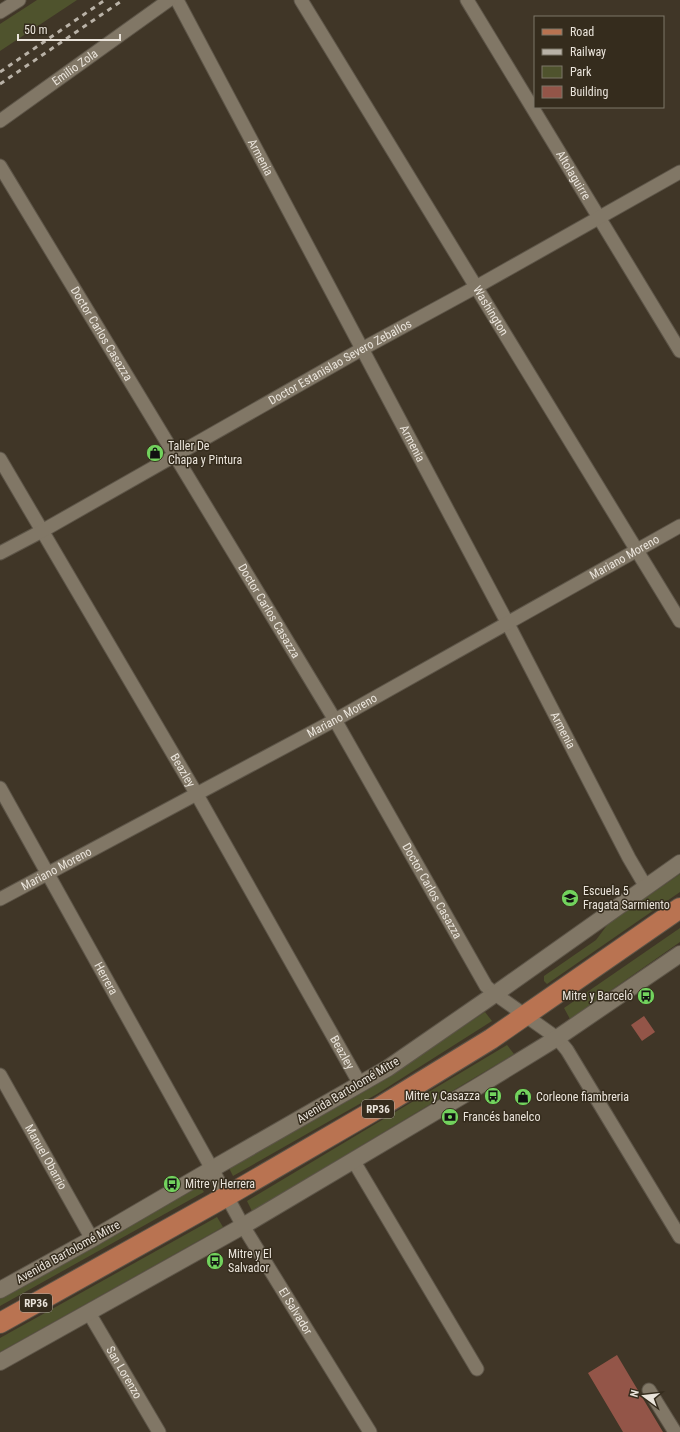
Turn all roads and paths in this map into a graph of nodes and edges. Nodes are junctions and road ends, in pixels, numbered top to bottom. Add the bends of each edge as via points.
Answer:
1 (19, 0) edge
2 (169, 0) edge
3 (177, 0) edge
4 (301, 0) edge
5 (467, 0) edge
6 (0, 12) edge
7 (0, 121) edge
8 (0, 166) edge
9 (680, 172) edge
10 (600, 218) junction
11 (476, 288) junction
12 (362, 349) junction
13 (680, 351) edge
14 (175, 456) junction
15 (0, 460) edge
16 (680, 526) edge
17 (42, 531) junction
18 (637, 550) junction
19 (0, 553) edge
20 (680, 620) edge
21 (507, 622) junction
22 (334, 720) junction
23 (0, 788) edge
24 (196, 793) junction
25 (680, 863) edge
26 (48, 873) junction
27 (646, 887) junction
28 (0, 900) edge
29 (680, 908) edge
30 (680, 954) edge
31 (495, 994) junction
32 (525, 1016) junction
33 (556, 1038) junction
34 (0, 1075) edge
35 (360, 1084) junction
36 (353, 1160) junction
37 (212, 1169) junction
38 (227, 1196) junction
39 (243, 1226) junction
40 (680, 1237) edge
41 (92, 1239) junction
42 (0, 1290) edge
43 (89, 1313) junction
44 (0, 1323) edge
45 (0, 1362) edge
46 (477, 1369) dead end
47 (649, 1390) dead end
48 (159, 1432) edge
49 (370, 1432) edge
50 (675, 1432) edge

1 - 6 street
2 - 7 street, Emilio Zola
3 - 12 street, Armenia
4 - 11 street, Washington
5 - 10 street, Altolaguirre
8 - 14 street, Doctor Carlos Casazza
9 - 10 street, Doctor Estanislao Severo Zeballos
10 - 11 street, Doctor Estanislao Severo Zeballos
10 - 13 street, Altolaguirre
11 - 12 street, Doctor Estanislao Severo Zeballos
11 - 18 street, Washington
12 - 14 street, Doctor Estanislao Severo Zeballos
12 - 21 street, Armenia
14 - 17 street, Doctor Estanislao Severo Zeballos
14 - 22 street, Doctor Carlos Casazza
15 - 17 street, Beazley
16 - 18 street, Mariano Moreno
17 - 19 street, Doctor Estanislao Severo Zeballos
17 - 24 street, Beazley
18 - 20 street, Washington
18 - 21 street, Mariano Moreno
21 - 22 street, Mariano Moreno
21 - 27 street, Armenia
22 - 24 street, Mariano Moreno
22 - 31 street, Doctor Carlos Casazza via 486,986
23 - 26 street, Herrera
24 - 26 street, Mariano Moreno
24 - 35 street, Beazley
25 - 27 street, Avenida Bartolomé Mitre
26 - 28 street, Mariano Moreno
26 - 37 street, Herrera
27 - 31 street, Avenida Bartolomé Mitre
29 - 32 main road, RP36
30 - 33 street
31 - 32 street, Doctor Carlos Casazza
31 - 35 street, Avenida Bartolomé Mitre via 388,1068
32 - 33 street, Doctor Carlos Casazza
32 - 38 main road, RP36 via 380,1107
33 - 36 street
33 - 40 street, Doctor Carlos Casazza via 567,1050
34 - 41 street, Manuel Obarrio
35 - 37 street, Avenida Bartolomé Mitre
36 - 39 street
36 - 46 street
37 - 38 street, El Salvador
37 - 41 street, Avenida Bartolomé Mitre
38 - 39 street, El Salvador
38 - 44 main road, RP36
39 - 43 street
39 - 49 street, El Salvador
41 - 42 street, Avenida Bartolomé Mitre
43 - 45 street
43 - 48 street, San Lorenzo
47 - 50 street

